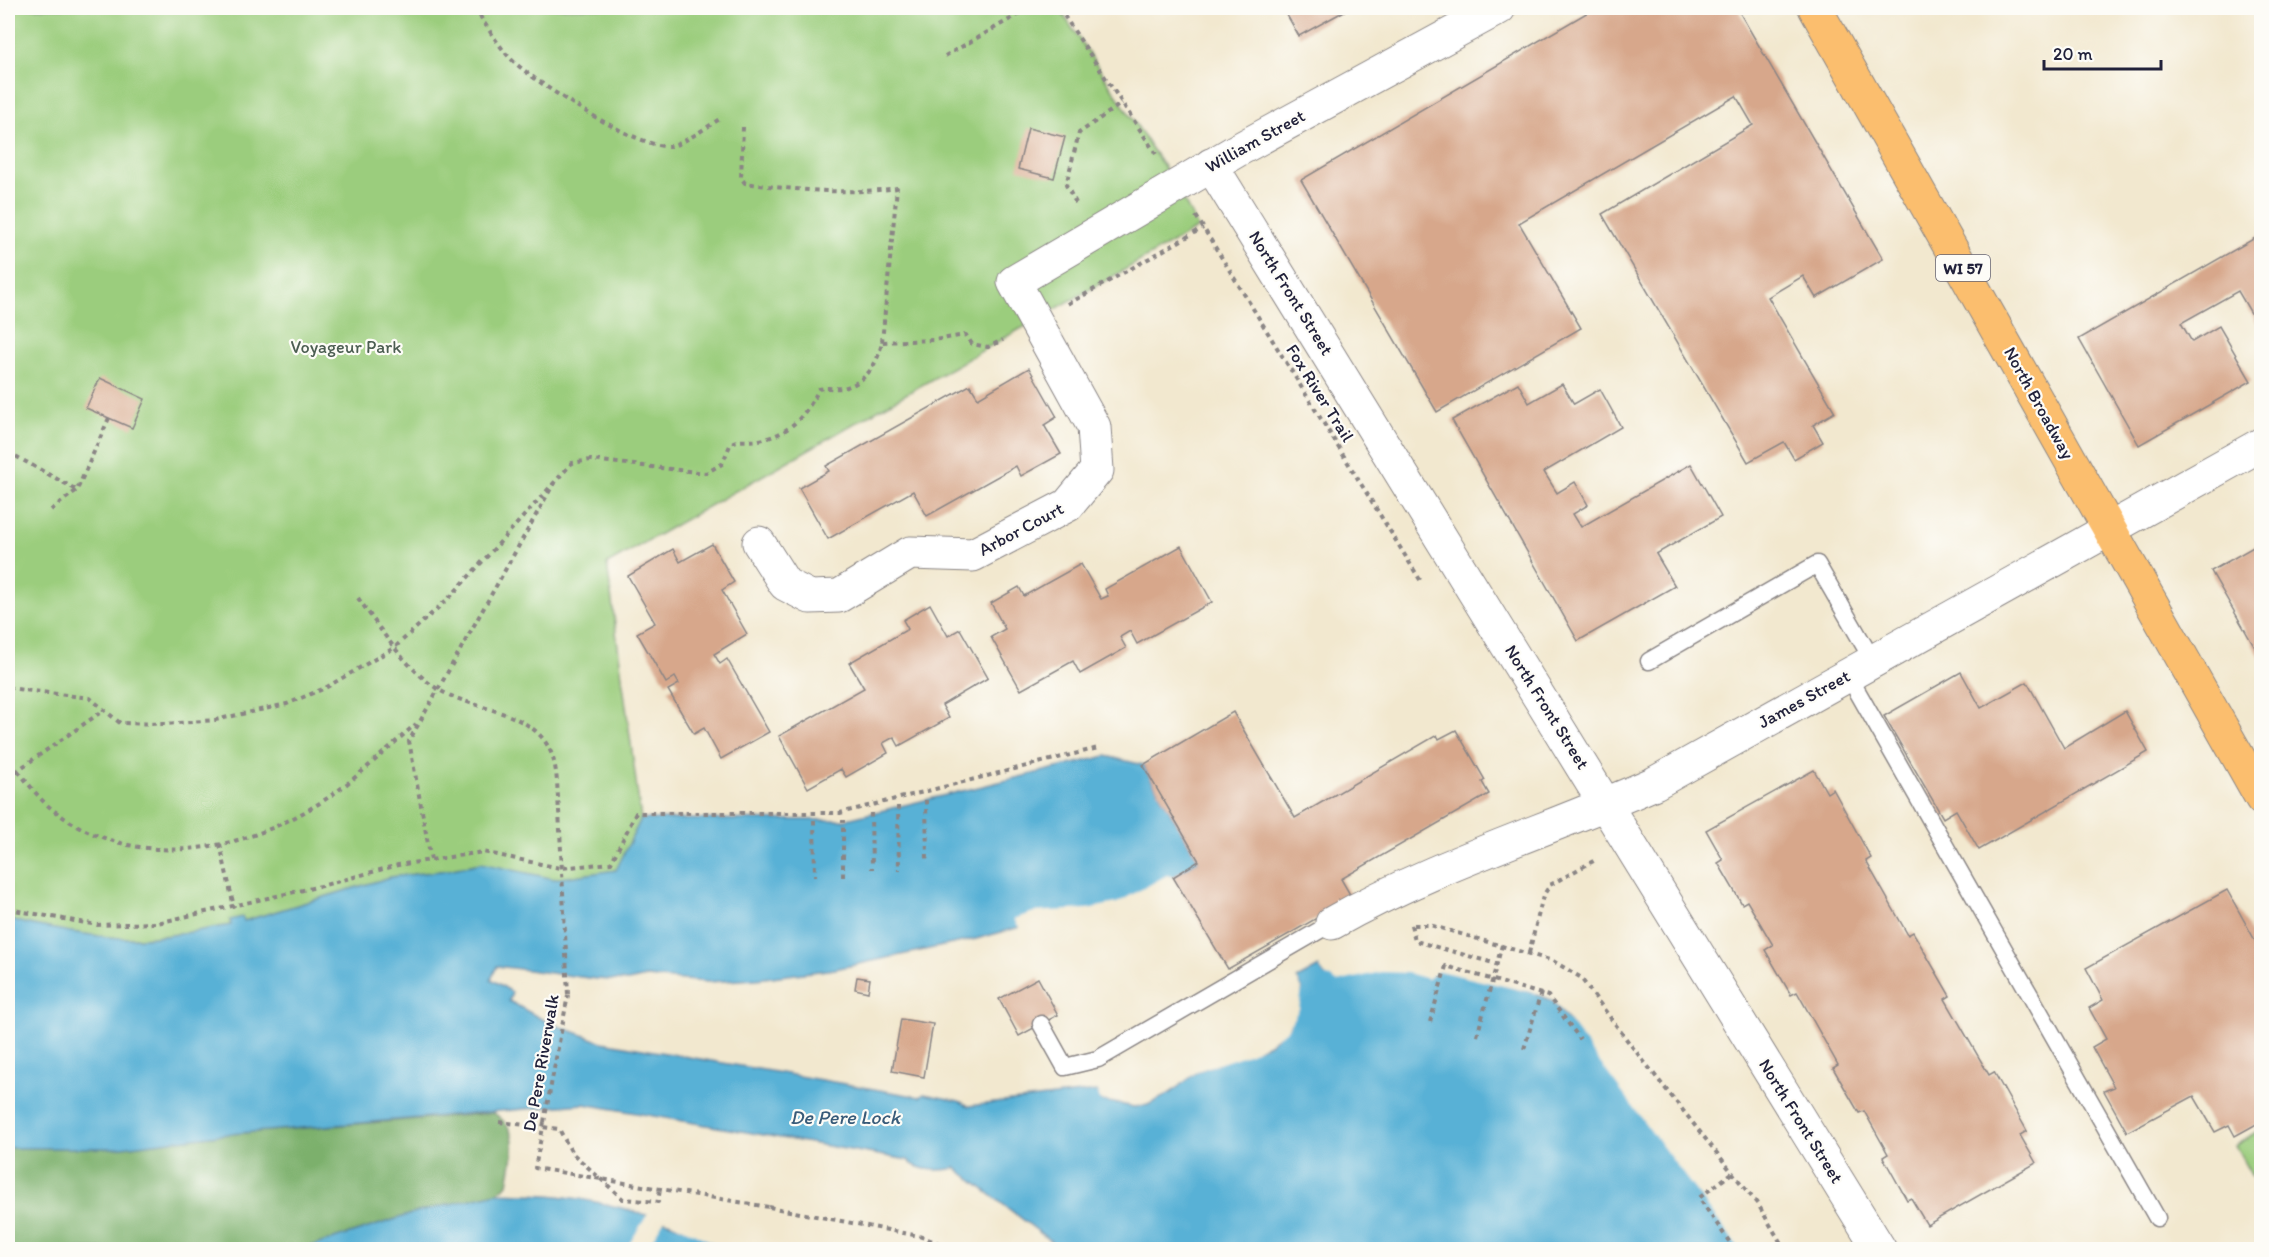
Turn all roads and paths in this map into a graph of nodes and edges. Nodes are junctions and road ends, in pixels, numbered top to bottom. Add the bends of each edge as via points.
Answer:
1 (475, 8) edge
2 (1030, 8) edge
3 (1059, 8) edge
4 (1499, 8) edge
5 (1815, 8) edge
6 (945, 56) dead end
7 (1122, 103) junction
8 (720, 119) dead end
9 (743, 128) dead end
10 (1211, 165) junction
11 (1176, 185) junction
12 (1203, 228) junction
13 (1096, 234) junction
14 (1014, 282) joint
15 (1036, 322) junction
16 (882, 342) junction
17 (109, 418) dead end
18 (2262, 444) edge
19 (8, 452) edge
20 (557, 477) junction
21 (77, 490) junction
22 (51, 510) dead end
23 (2110, 529) junction
24 (759, 543) dead end
25 (1423, 585) dead end
26 (358, 598) dead end
27 (394, 648) junction
28 (1649, 661) dead end
29 (1861, 668) junction
30 (8, 688) edge
31 (437, 688) junction
32 (104, 710) junction
33 (417, 723) junction
34 (1098, 748) dead end
35 (18, 771) junction
36 (8, 777) edge
37 (2262, 799) edge
38 (926, 800) dead end
39 (1607, 804) junction
40 (898, 806) dead end
41 (871, 813) dead end
42 (814, 820) dead end
43 (843, 820) dead end
44 (220, 844) junction
45 (1597, 859) dead end
46 (431, 860) junction
47 (927, 861) dead end
48 (872, 869) dead end
49 (898, 871) dead end
50 (815, 877) dead end
51 (843, 877) dead end
52 (234, 907) junction
53 (8, 909) edge
54 (1411, 925) junction
55 (1325, 927) joint
56 (1402, 928) dead end
57 (1502, 945) junction
58 (1529, 953) junction
59 (1497, 964) junction
60 (1493, 979) junction
61 (1541, 993) junction
62 (1430, 1022) dead end
63 (1041, 1024) dead end
64 (1477, 1036) dead end
65 (1580, 1039) dead end
66 (1524, 1049) dead end
67 (499, 1122) dead end
68 (1732, 1173) junction
69 (660, 1189) junction
70 (2157, 1218) dead end
71 (1783, 1243) junction
72 (958, 1250) edge
73 (1735, 1250) edge
74 (1774, 1250) edge
75 (1785, 1250) edge
76 (1880, 1250) edge

1 - 8 path via 508,56 526,73 607,124 660,146 672,146
2 - 6 path
3 - 7 path, Fox River Trail
4 - 10 street, William Street
5 - 23 main road, North Broadway / WI 57
7 - 11 path, Fox River Trail
7 - 13 path via 1079,133 1066,185
9 - 16 path via 741,178 745,183 780,188 897,188
10 - 11 street, William Street
10 - 39 street, North Front Street
11 - 12 path, Fox River Trail
11 - 13 street, William Street
12 - 15 path
12 - 25 path, Fox River Trail
13 - 14 street, William Street
14 - 15 street, Arbor Court
15 - 16 path via 988,347 972,344 966,335
15 - 24 street, Arbor Court via 1094,426 1097,470 1068,505 973,555 910,553 839,596 810,597 785,584
16 - 20 path via 874,366 862,378 846,387 819,389 806,412 781,433 758,441 731,443 727,457 716,469 694,473 580,460
17 - 21 path
18 - 23 street, James Street
19 - 21 path
20 - 27 path via 452,595
20 - 31 path
21 - 22 path
23 - 29 street, James Street
23 - 37 main road, North Broadway / WI 57
26 - 27 path, De Pere Riverwalk
27 - 31 path, De Pere Riverwalk via 412,669
27 - 32 path via 325,688 287,704 249,713 166,724 120,723
28 - 29 lane via 1817,564
29 - 39 street, James Street via 1654,783
29 - 70 lane via 1964,876
30 - 32 path via 90,698
31 - 33 path
31 - 69 path, De Pere Riverwalk, bridge via 519,720 540,735 555,768 568,995 536,1168
32 - 35 path
33 - 44 path via 314,807 248,837
33 - 46 path via 409,741
34 - 46 path via 840,813 636,813 612,863 560,868 483,852
35 - 36 path
35 - 44 path via 50,807 74,825 103,839 163,851
38 - 47 path
39 - 55 street, James Street via 1439,870 1378,897
39 - 76 street, North Front Street
40 - 49 path
41 - 48 path
42 - 50 path
43 - 51 path
44 - 52 path
45 - 58 path via 1550,885 1542,896
46 - 52 path
52 - 53 path via 128,926 97,925
54 - 56 path
54 - 57 path via 1430,925
54 - 59 path via 1419,942
55 - 63 lane via 1098,1059 1065,1067
57 - 58 path
57 - 59 path
58 - 68 path via 1568,968 1580,977
59 - 60 path
60 - 61 path
60 - 62 path via 1446,966
60 - 64 path
61 - 65 path via 1548,996
61 - 66 path
67 - 69 path via 559,1129 572,1153 623,1199 658,1203
68 - 71 path
68 - 73 path via 1699,1198
69 - 72 path, De Pere Riverwalk, bridge via 919,1236
71 - 74 path
71 - 75 path

